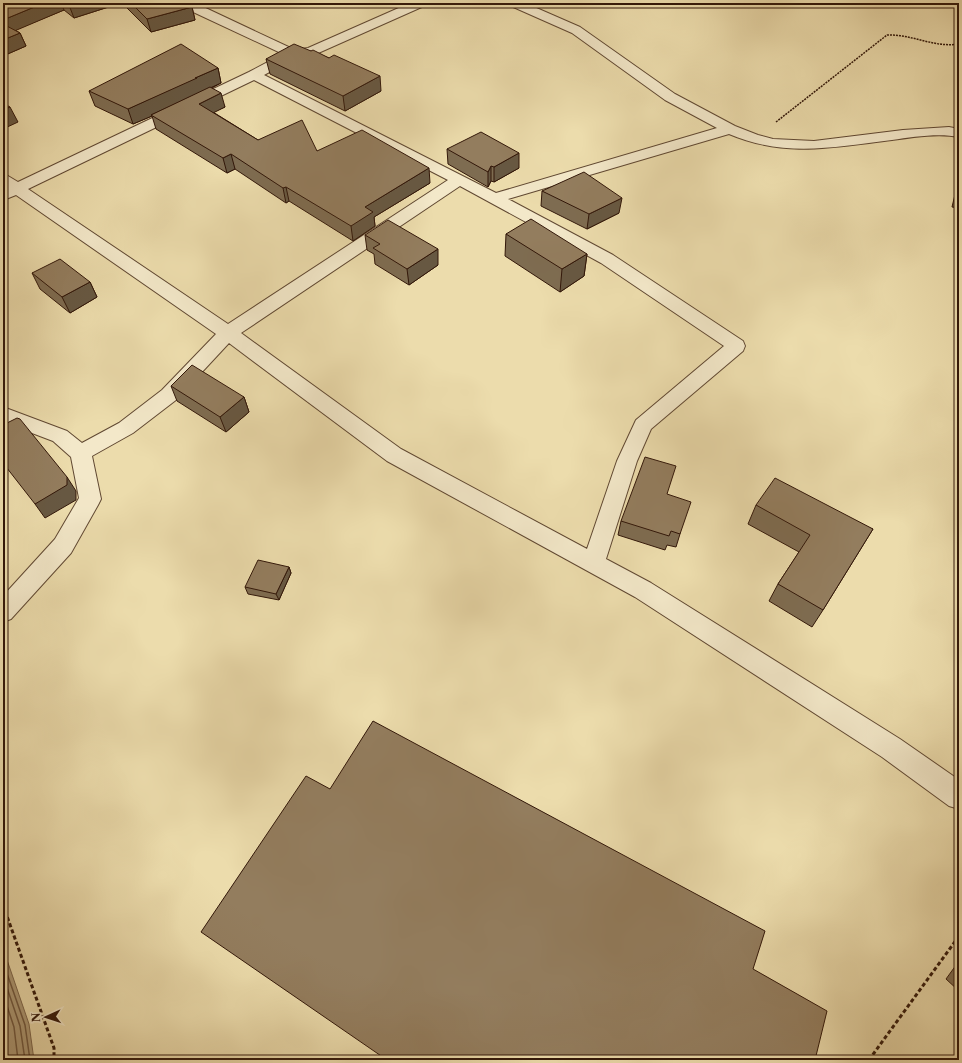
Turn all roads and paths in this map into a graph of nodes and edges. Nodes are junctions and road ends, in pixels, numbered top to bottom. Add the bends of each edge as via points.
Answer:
1 (188, 3) edge
2 (420, 3) edge
3 (515, 3) edge
4 (959, 44) edge
5 (293, 54) junction
6 (254, 75) junction
7 (730, 129) junction
8 (959, 132) edge
9 (754, 139) junction
10 (3, 179) edge
11 (459, 180) junction
12 (10, 192) edge
13 (494, 198) junction
14 (228, 333) junction
15 (3, 414) edge
16 (81, 453) junction
17 (592, 563) junction
18 (3, 612) edge
19 (959, 796) edge
20 (3, 904) edge
21 (959, 936) edge
22 (54, 1060) edge
23 (869, 1060) edge

1 - 5 street
2 - 5 street via 311,51
3 - 7 street via 576,30 670,97
4 - 9 path via 937,46 896,34 887,35
5 - 6 street
6 - 11 street
6 - 12 street
7 - 9 street
7 - 13 street
8 - 9 street via 903,134 814,145 773,143
10 - 12 street
11 - 13 street
11 - 14 street
12 - 14 street
13 - 17 street via 607,259 736,346 643,425 627,461
14 - 16 street via 169,395 126,428
14 - 17 street via 394,455
15 - 16 street via 60,436
16 - 18 street via 90,499 63,546
17 - 19 street via 643,590 891,748
20 - 22 path via 54,1048
21 - 23 path

